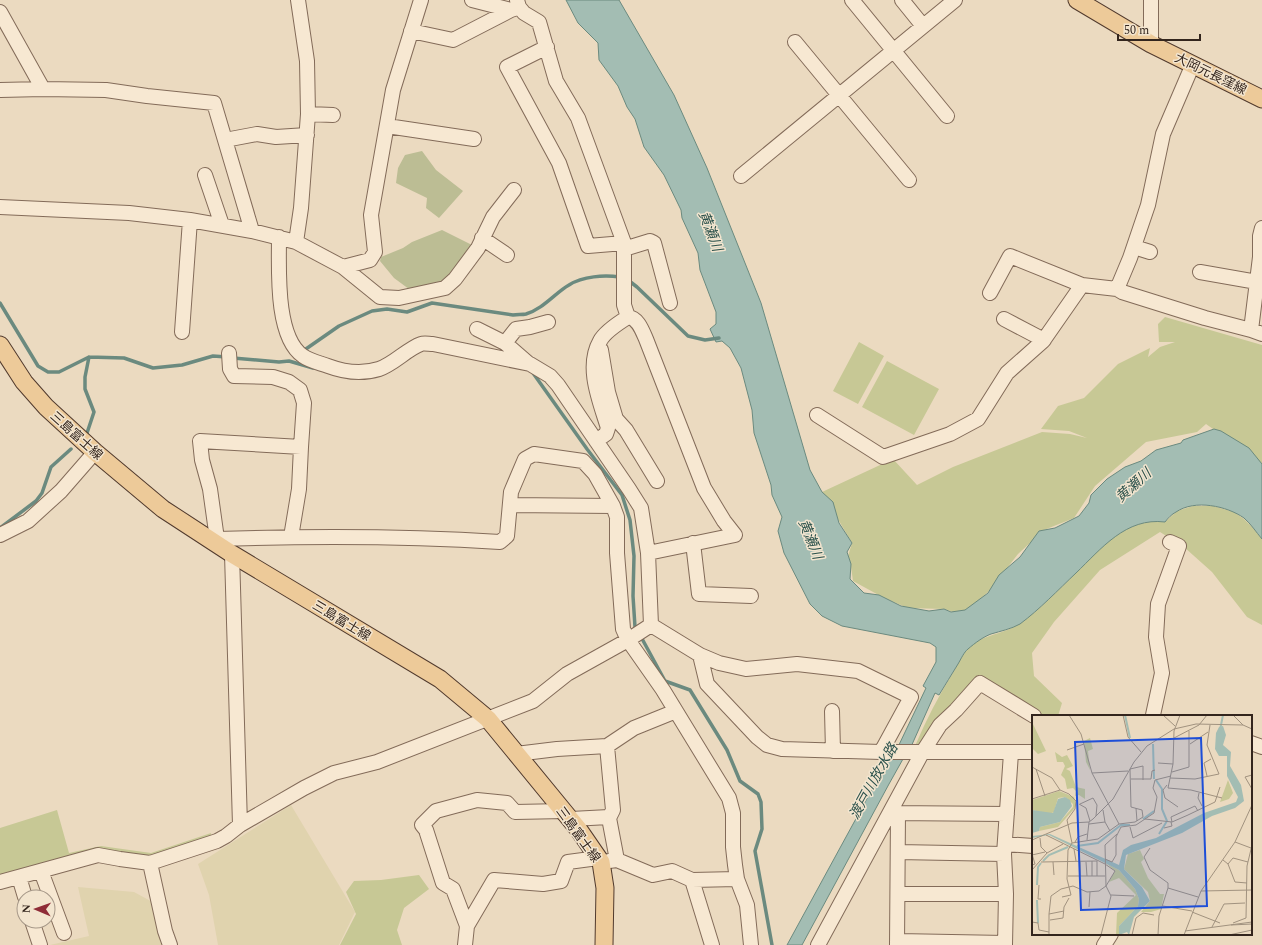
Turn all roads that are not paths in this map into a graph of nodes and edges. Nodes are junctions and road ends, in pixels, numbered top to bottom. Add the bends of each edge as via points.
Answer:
1 (298, 0) edge
2 (421, 0) edge
3 (472, 0) edge
4 (852, 0) edge
5 (902, 0) edge
6 (955, 0) edge
7 (1077, 0) edge
8 (1151, 0) edge
9 (516, 6) edge
10 (0, 12) edge
11 (923, 26) junction
12 (411, 31) junction
13 (795, 42) dead end
14 (1151, 44) junction
15 (547, 47) junction
16 (894, 50) junction
17 (1193, 64) junction
18 (43, 89) junction
19 (0, 90) edge
20 (838, 96) junction
21 (1262, 98) edge
22 (308, 114) junction
23 (333, 115) dead end
24 (947, 116) dead end
25 (387, 126) junction
26 (307, 135) junction
27 (474, 139) dead end
28 (225, 140) junction
29 (205, 175) dead end
30 (740, 176) dead end
31 (909, 180) dead end
32 (514, 190) dead end
33 (0, 207) edge
34 (190, 220) junction
35 (222, 225) junction
36 (1262, 228) edge
37 (252, 230) junction
38 (279, 237) junction
39 (482, 238) junction
40 (296, 242) junction
41 (624, 246) junction
42 (1134, 247) junction
43 (1150, 252) dead end
44 (507, 255) dead end
45 (343, 267) junction
46 (1200, 272) dead end
47 (1257, 282) junction
48 (1082, 285) junction
49 (1117, 289) junction
50 (990, 293) dead end
51 (670, 303) dead end
52 (628, 317) junction
53 (1004, 319) dead end
54 (548, 322) dead end
55 (477, 329) dead end
56 (182, 332) dead end
57 (1257, 332) edge
58 (1044, 340) junction
59 (505, 343) junction
60 (0, 345) edge
61 (597, 348) junction
62 (229, 353) dead end
63 (530, 364) junction
64 (816, 415) dead end
65 (596, 441) junction
66 (301, 447) junction
67 (95, 452) junction
68 (657, 481) dead end
69 (510, 505) junction
70 (613, 506) junction
71 (0, 535) edge
72 (291, 536) junction
73 (216, 540) junction
74 (1170, 542) dead end
75 (693, 543) junction
76 (648, 553) junction
77 (232, 554) junction
78 (752, 596) dead end
79 (651, 625) junction
80 (628, 640) junction
81 (700, 655) junction
82 (676, 711) junction
83 (832, 711) dead end
84 (1032, 715) edge
85 (1155, 715) edge
86 (488, 719) junction
87 (1252, 743) edge
88 (607, 746) junction
89 (1262, 746) edge
90 (833, 751) junction
91 (881, 752) junction
92 (1032, 752) edge
93 (922, 753) junction
94 (1011, 753) junction
95 (516, 754) junction
96 (894, 813) junction
97 (1007, 814) junction
98 (568, 815) junction
99 (609, 817) junction
100 (240, 825) junction
101 (1032, 846) edge
102 (1005, 849) junction
103 (898, 852) junction
104 (605, 860) junction
105 (150, 863) junction
106 (41, 871) junction
107 (19, 877) junction
108 (737, 879) junction
109 (692, 880) junction
110 (0, 882) edge
111 (23, 889) edge
112 (898, 894) junction
113 (1006, 894) junction
114 (466, 926) junction
115 (35, 929) edge
116 (64, 934) dead end
117 (1110, 935) edge
118 (897, 943) edge
119 (1005, 944) edge
120 (40, 945) edge
121 (170, 945) edge
122 (465, 945) edge
123 (604, 945) edge
124 (712, 945) edge
125 (750, 945) edge
126 (818, 945) edge
127 (1104, 945) edge

1 - 22 street via 307,61
2 - 12 street
3 - 9 street
4 - 16 street
5 - 11 street
6 - 11 street
7 - 14 main road, 大岡元長窪線
8 - 14 street
9 - 12 street via 453,40
9 - 15 street via 538,22
10 - 18 street
11 - 16 street
12 - 25 street via 393,90
13 - 20 street
14 - 17 main road, 大岡元長窪線
15 - 41 street via 556,81 578,118
15 - 41 street via 507,68 559,163 588,246
16 - 20 street
16 - 24 street
17 - 21 main road, 大岡元長窪線
17 - 42 street via 1163,134 1148,205
18 - 19 street
18 - 28 street via 106,90 214,103
20 - 30 street
20 - 31 street
22 - 23 street
22 - 26 street
25 - 27 street
25 - 45 street via 372,215 375,252 370,260
26 - 28 street via 276,137 257,134
26 - 40 street
28 - 37 street
29 - 35 street
32 - 39 street
33 - 34 street via 128,213
34 - 35 street
34 - 56 street
35 - 37 street
36 - 47 street
37 - 38 street
38 - 40 street
38 - 63 street via 281,310 287,335 294,348 303,356 339,370 366,372 379,369 421,344 433,344
39 - 44 street
39 - 45 street via 478,248 455,279 444,288 426,293 399,298 380,297
40 - 45 street
41 - 51 street via 650,241 654,243
41 - 52 street via 624,305
42 - 43 street
42 - 49 street
46 - 47 street
47 - 57 street
48 - 49 street
48 - 50 street via 1010,256
48 - 58 street
49 - 57 street
52 - 61 street via 600,340
52 - 75 street via 637,322 646,339 704,488 735,535
53 - 58 street
54 - 59 street via 516,329
55 - 59 street
58 - 64 street via 1007,373 978,419 950,434 883,458
59 - 63 street
60 - 67 main road, 三島富士線 via 24,382 46,407
61 - 65 street via 593,367 596,388 608,428 606,434
61 - 68 street via 601,350 608,392 616,419 626,430
62 - 66 street via 230,369 234,376 273,377 289,382 300,390 304,403
63 - 65 street via 550,376 558,385
65 - 76 street via 641,508
66 - 72 street via 299,489
66 - 73 street via 200,441 210,489
67 - 71 street via 61,491 28,522
67 - 73 main road, 三島富士線 via 163,509
69 - 70 street
69 - 70 street via 511,492 525,459 534,454 583,461 595,474
69 - 72 street via 507,536 500,542
70 - 80 street via 617,517 623,629
72 - 73 street
73 - 77 main road, 三島富士線
74 - 85 street via 1179,546 1158,604 1156,637 1162,673
75 - 76 street
75 - 78 street via 699,594
76 - 79 street
77 - 86 main road, 三島富士線 via 440,678
77 - 100 street
79 - 80 street
79 - 81 street
80 - 82 street
80 - 86 street via 567,674 533,701
81 - 90 street via 707,684 767,745 782,749
81 - 91 street via 719,663 746,669 797,664 858,671 911,697
82 - 88 street via 634,728
82 - 108 street via 729,798 733,813 733,847
83 - 90 street
84 - 93 street via 980,683 940,725
86 - 95 main road, 三島富士線
86 - 100 street via 377,762 334,774 304,788
87 - 89 street
88 - 95 street
88 - 99 street via 613,810
90 - 91 street
91 - 93 street
92 - 94 street
93 - 94 street
93 - 96 street
94 - 97 street
95 - 98 main road, 三島富士線
96 - 97 street
96 - 103 street
96 - 126 street
97 - 102 street
98 - 99 street
98 - 104 main road, 三島富士線
98 - 114 street via 515,812 507,802 477,800 436,811 422,825 426,830 443,883 453,889
99 - 104 street
100 - 105 street via 217,841
101 - 102 street
102 - 103 street
102 - 113 street
103 - 112 street
104 - 109 street via 653,875 672,870
104 - 114 street via 568,862 561,881 543,884 494,880
104 - 123 main road, 三島富士線
105 - 106 street via 98,855
105 - 121 street
106 - 107 street
106 - 116 street
107 - 110 street
107 - 111 street
108 - 109 street
108 - 125 street via 748,905
109 - 124 street
112 - 113 street
112 - 118 street
113 - 119 street
114 - 122 street
115 - 120 street
117 - 127 street
118 - 119 street

